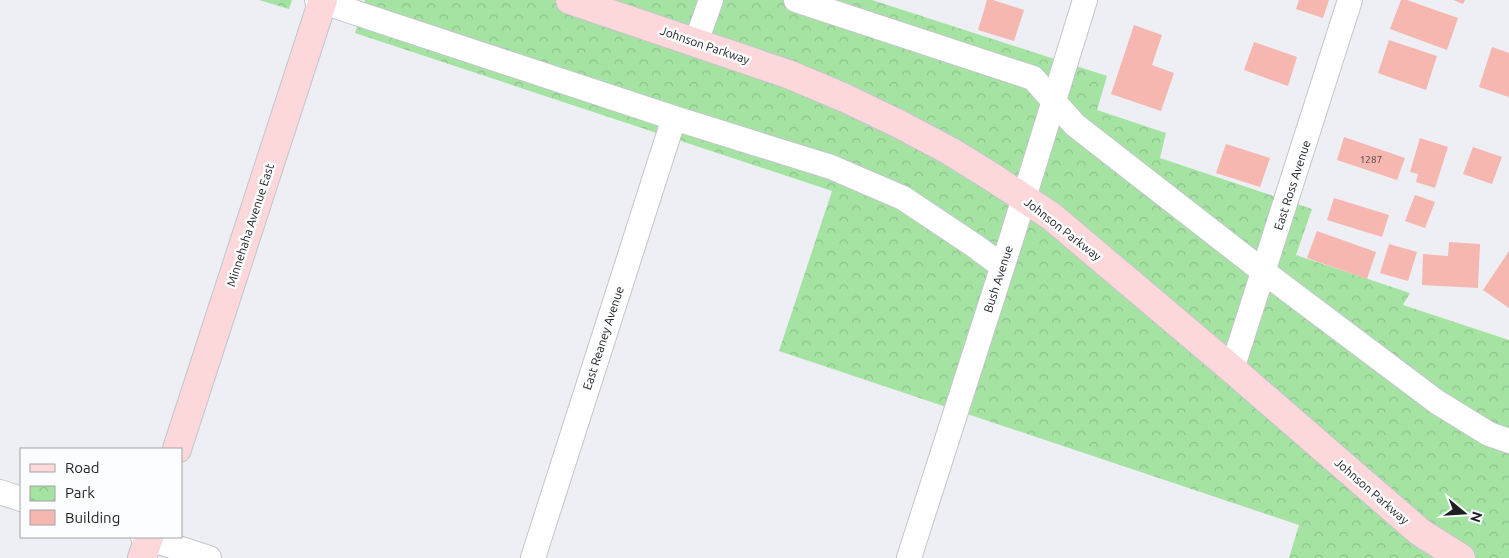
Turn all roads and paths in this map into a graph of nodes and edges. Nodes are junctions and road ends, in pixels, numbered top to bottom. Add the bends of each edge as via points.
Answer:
1 (570, 0) edge
2 (710, 0) edge
3 (796, 0) edge
4 (1085, 0) edge
5 (1350, 0) edge
6 (321, 1) edge
7 (696, 42) junction
8 (1054, 101) junction
9 (674, 118) junction
10 (1024, 198) junction
11 (1002, 266) junction
12 (1264, 272) junction
13 (1232, 369) junction
14 (1509, 441) edge
15 (177, 448) edge
16 (0, 492) edge
17 (20, 499) edge
18 (146, 542) edge
19 (209, 558) edge
20 (533, 558) edge
21 (909, 558) edge
22 (1462, 558) edge

1 - 7 street, Johnson Parkway
2 - 7 street
3 - 8 street via 1033,78
4 - 8 street, Bush Avenue
5 - 12 street, East Ross Avenue
6 - 9 street
6 - 15 street, Minnehaha Avenue East
7 - 10 street, Johnson Parkway via 845,98 950,151
8 - 10 street, Bush Avenue
8 - 12 street via 1075,125
9 - 11 street via 831,167 903,198
9 - 20 street, East Reaney Avenue
10 - 11 street, Bush Avenue
10 - 13 street, Johnson Parkway via 1051,216
11 - 21 street, Bush Avenue
12 - 13 street, East Ross Avenue
12 - 14 street via 1437,402 1489,434
13 - 22 street, Johnson Parkway via 1420,532
16 - 17 street
18 - 19 street

